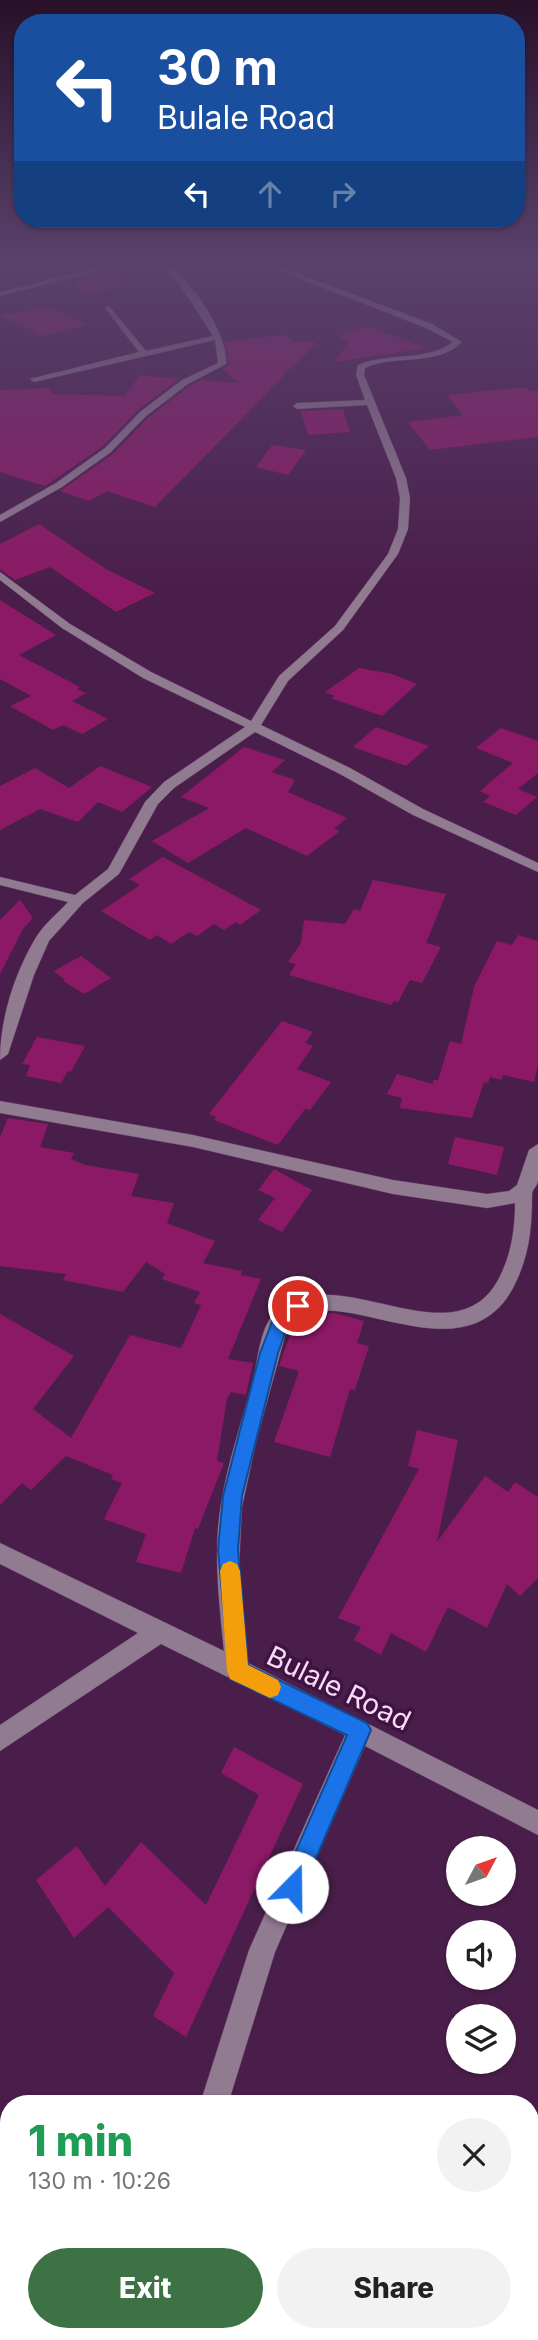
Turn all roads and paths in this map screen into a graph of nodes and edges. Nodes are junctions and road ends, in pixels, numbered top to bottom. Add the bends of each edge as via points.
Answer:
1 (75, 369) edge
2 (213, 369) edge
3 (361, 369) edge
4 (34, 379) dead end
5 (372, 402) junction
6 (297, 406) dead end
7 (0, 519) edge
8 (0, 575) edge
9 (253, 728) junction
10 (538, 868) edge
11 (0, 881) edge
12 (78, 900) junction
13 (0, 1054) edge
14 (0, 1107) edge
15 (538, 1150) edge
16 (523, 1190) junction
17 (0, 1553) edge
18 (160, 1631) junction
19 (237, 1671) junction
20 (360, 1730) junction
21 (0, 1738) edge
22 (538, 1823) edge
23 (217, 2095) edge

1 - 4 street
2 - 7 street via 185,383 143,414 108,450 59,485
3 - 5 street
5 - 6 street
5 - 9 street via 401,478 403,528 393,554 340,628 283,679
8 - 9 street via 110,654
9 - 10 street
9 - 12 street via 169,785 152,802 114,871
11 - 12 street
12 - 13 street via 42,939
14 - 16 street via 193,1141 393,1187 487,1201 501,1201
15 - 16 street
16 - 19 street via 525,1216 510,1282 495,1303 477,1315 457,1319 396,1317 323,1301 298,1306 282,1317 233,1496 228,1550
17 - 18 street, Bulale Road
18 - 19 street, Bulale Road
18 - 21 street
19 - 20 street, Bulale Road
20 - 22 street, Bulale Road
20 - 23 street via 262,1950

